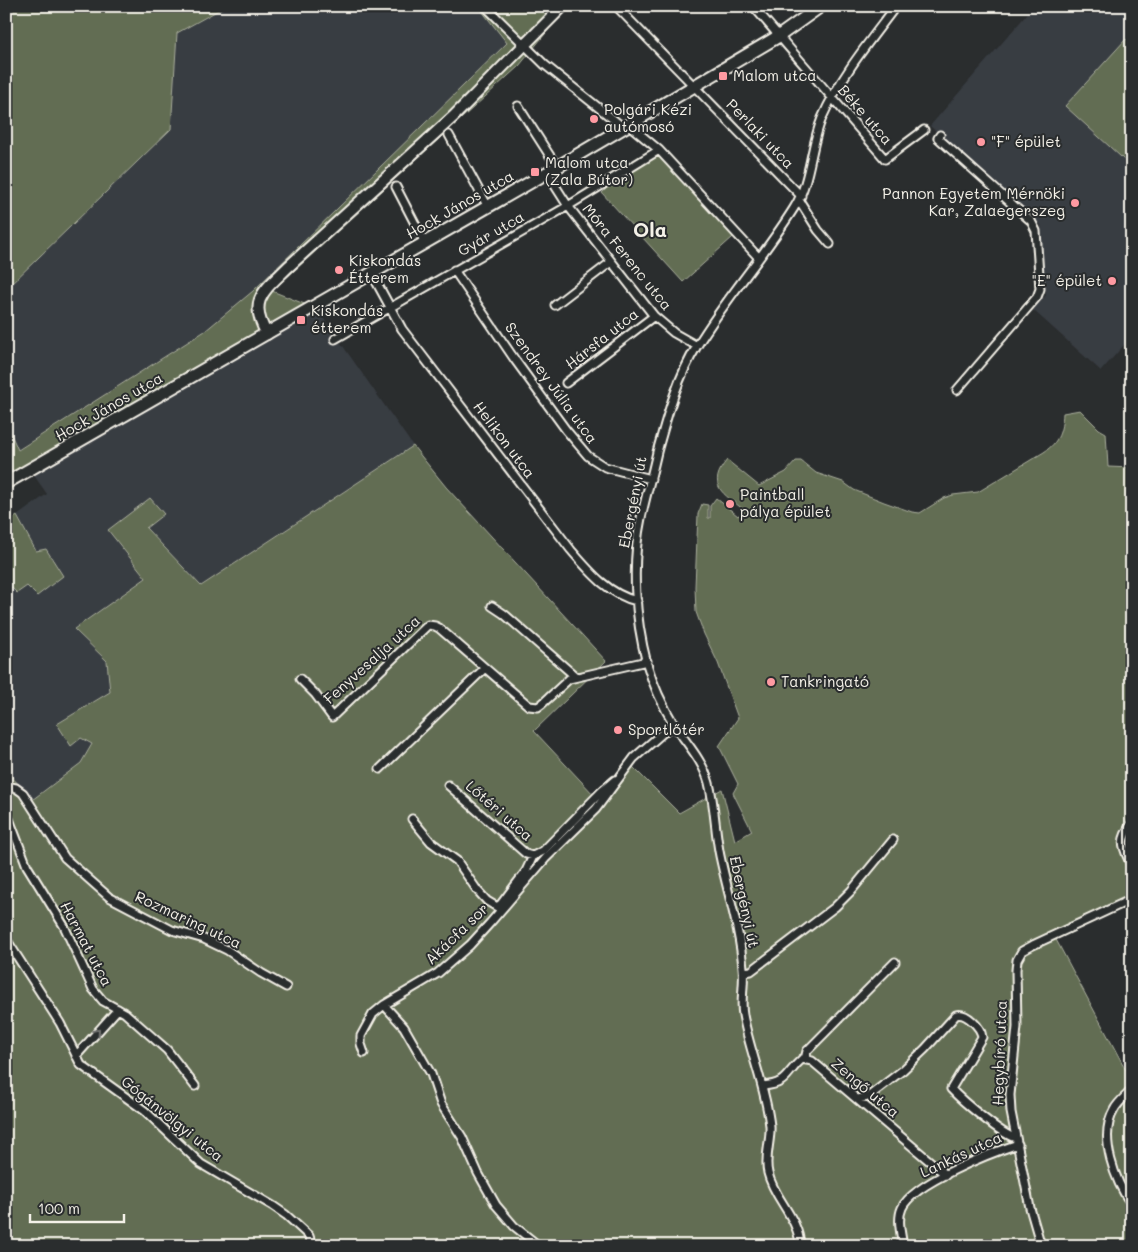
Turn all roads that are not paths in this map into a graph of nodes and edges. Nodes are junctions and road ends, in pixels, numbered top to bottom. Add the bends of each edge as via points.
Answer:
1 (485, 6) edge
2 (564, 6) edge
3 (616, 6) edge
4 (753, 6) edge
5 (821, 6) edge
6 (896, 6) edge
7 (779, 36) junction
8 (525, 46) junction
9 (694, 86) junction
10 (833, 98) junction
11 (518, 106) dead end
12 (626, 126) junction
13 (924, 130) dead end
14 (449, 135) dead end
15 (940, 135) dead end
16 (659, 150) junction
17 (552, 170) junction
18 (396, 187) dead end
19 (800, 198) junction
20 (568, 206) junction
21 (488, 207) junction
22 (425, 243) junction
23 (830, 244) dead end
24 (760, 258) junction
25 (611, 262) junction
26 (454, 270) junction
27 (372, 274) junction
28 (555, 305) dead end
29 (390, 307) junction
30 (654, 316) junction
31 (267, 334) junction
32 (335, 339) dead end
33 (697, 346) junction
34 (566, 384) dead end
35 (957, 390) dead end
36 (651, 479) junction
37 (6, 483) edge
38 (637, 601) junction
39 (492, 606) dead end
40 (647, 661) junction
41 (485, 668) junction
42 (576, 677) junction
43 (300, 679) dead end
44 (674, 724) junction
45 (380, 769) dead end
46 (618, 779) junction
47 (448, 785) dead end
48 (6, 786) edge
49 (6, 811) edge
50 (412, 819) dead end
51 (1132, 823) edge
52 (893, 840) dead end
53 (533, 856) junction
54 (1132, 867) edge
55 (1132, 900) edge
56 (6, 940) edge
57 (895, 962) dead end
58 (744, 972) junction
59 (286, 987) dead end
60 (384, 1004) junction
61 (118, 1008) junction
62 (364, 1053) dead end
63 (76, 1056) junction
64 (805, 1059) junction
65 (195, 1086) dead end
66 (763, 1086) junction
67 (1132, 1090) edge
68 (858, 1099) junction
69 (1017, 1141) junction
70 (946, 1175) junction
71 (1132, 1205) edge
72 (312, 1246) edge
73 (539, 1246) edge
74 (800, 1246) edge
75 (903, 1246) edge
76 (1042, 1246) edge

1 - 8 street
2 - 8 street
3 - 9 street, Perlaki utca
4 - 7 street, Béke utca
5 - 7 main road, Hock János utca
6 - 10 street, Ebergényi út via 855,61
7 - 9 main road, Hock János utca
7 - 10 street, Béke utca
8 - 12 street
8 - 31 street via 262,293 258,309
9 - 12 main road, Hock János utca
9 - 19 street, Perlaki utca
10 - 13 street, Béke utca via 885,159
10 - 19 street, Ebergényi út via 821,120
11 - 17 street, Móra Ferenc utca
12 - 16 street
12 - 17 main road, Hock János utca
14 - 21 street
15 - 35 street via 938,138 1031,221 1036,231 1040,289 1037,297
16 - 20 street, Gyár utca
16 - 24 street
17 - 20 street, Móra Ferenc utca
17 - 21 main road, Hock János utca
18 - 22 street
19 - 23 street, Perlaki utca
19 - 24 street, Ebergényi út
20 - 25 street, Móra Ferenc utca
20 - 26 street, Gyár utca
21 - 22 main road, Hock János utca
22 - 27 main road, Hock János utca
24 - 33 street, Ebergényi út
25 - 28 street
25 - 30 street, Móra Ferenc utca
26 - 29 street, Gyár utca
26 - 36 street, Szendrey Júlia utca via 515,360 588,456 605,466
27 - 29 street, Helikon utca
27 - 31 main road, Hock János utca
29 - 32 street, Gyár utca
29 - 38 street, Helikon utca via 402,329 571,550 611,590
30 - 33 street, Móra Ferenc utca
30 - 34 street, Hársfa utca
31 - 37 main road, Hock János utca
33 - 36 street, Ebergényi út via 673,399
36 - 38 street, Ebergényi út via 638,539
38 - 40 street, Ebergényi út
39 - 42 street
40 - 42 street, Fenyvesalja utca
40 - 44 street, Ebergényi út
41 - 42 street, Fenyvesalja utca via 526,704 534,707
41 - 43 street, Fenyvesalja utca via 439,628 428,625 332,716
41 - 45 street
44 - 46 street, Akácfa sor via 634,758
44 - 58 street, Ebergényi út via 696,754 707,778
46 - 53 street via 543,851
46 - 60 street, Akácfa sor via 596,808 546,858 470,945 438,972
47 - 53 street, Lőtéri utca via 526,854
48 - 59 street, Rozmaring utca via 24,793 65,858 109,897 172,930 227,950
49 - 61 street, Harmat utca via 27,866 64,926 92,989 103,1001
50 - 53 street via 431,842 457,861 487,901 497,907
51 - 54 street via 1123,838
52 - 58 street via 835,907 751,971
55 - 69 street, Hegybíró utca via 1033,945 1019,955 1016,1041 1010,1080
56 - 63 street, Gógánvölgyi utca via 60,1024
57 - 64 street via 807,1050
58 - 66 street, Ebergényi út via 742,1011
60 - 62 street via 361,1036
60 - 73 street via 404,1027 432,1074 441,1104 462,1137 496,1205 514,1226
63 -> 61 street
61 - 65 street, Harmat utca via 167,1050
63 - 72 street, Gógánvölgyi utca via 80,1065 145,1111 201,1164 291,1219 309,1236
64 - 66 street via 782,1082
64 - 68 street, Zengő utca via 812,1061
66 - 74 street, Ebergényi út via 770,1130 767,1169 771,1185 796,1226
67 - 71 street via 1110,1117 1108,1134 1116,1178
68 - 69 street via 868,1097 903,1070 956,1015 963,1015 978,1027 982,1037 951,1088
68 - 70 street, Zengő utca
69 - 70 street, Lankás utca
69 - 76 street, Hegybíró utca via 1030,1208
70 - 75 street, Lankás utca via 906,1200 900,1213

